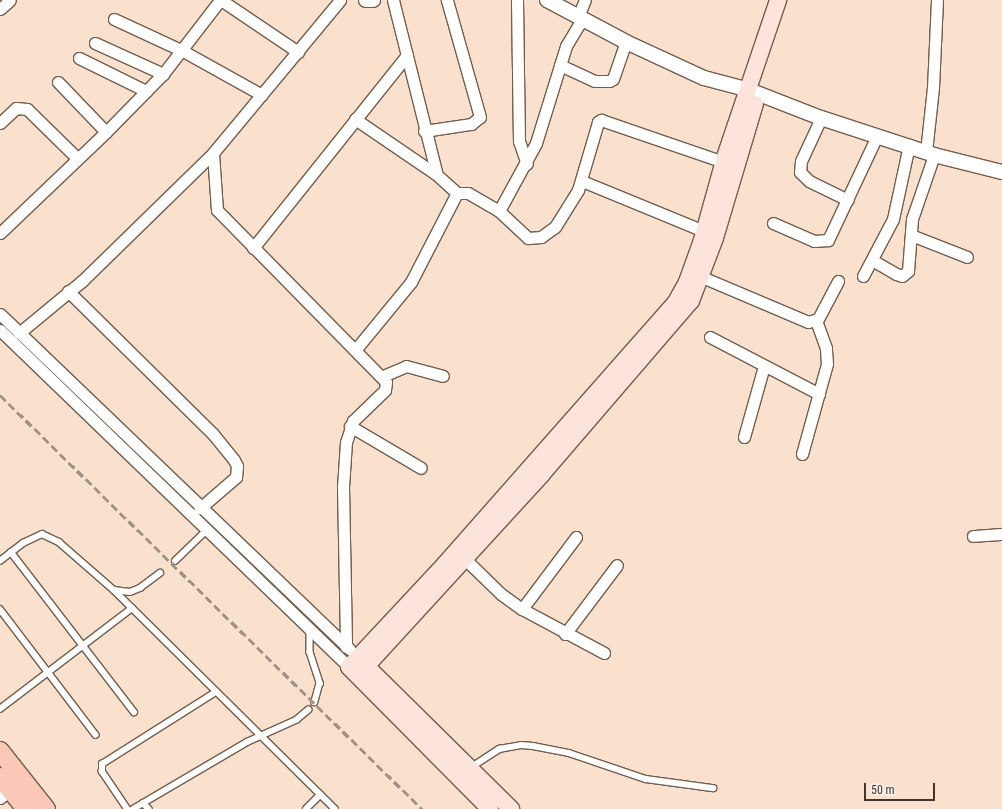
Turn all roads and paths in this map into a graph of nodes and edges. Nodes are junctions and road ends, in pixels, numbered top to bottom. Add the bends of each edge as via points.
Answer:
1 (10, 0) edge
2 (340, 0) edge
3 (366, 0) edge
4 (373, 0) edge
5 (393, 0) edge
6 (447, 0) edge
7 (518, 0) edge
8 (547, 0) edge
9 (585, 0) edge
10 (778, 0) edge
11 (788, 0) edge
12 (937, 0) edge
13 (218, 1) edge
14 (0, 9) edge
15 (580, 18) junction
16 (114, 19) dead end
17 (626, 42) junction
18 (95, 43) dead end
19 (182, 51) junction
20 (298, 52) junction
21 (407, 55) junction
22 (79, 58) dead end
23 (560, 65) junction
24 (163, 74) junction
25 (58, 82) dead end
26 (146, 91) junction
27 (754, 92) junction
28 (262, 95) junction
29 (821, 118) junction
30 (355, 119) junction
31 (0, 123) edge
32 (106, 132) junction
33 (424, 132) junction
34 (877, 136) junction
35 (910, 145) junction
36 (213, 153) junction
37 (930, 154) junction
38 (77, 158) junction
39 (724, 162) junction
40 (527, 164) junction
41 (1002, 172) edge
42 (437, 175) junction
43 (582, 181) junction
44 (457, 194) junction
45 (848, 200) junction
46 (500, 211) junction
47 (773, 222) dead end
48 (704, 231) junction
49 (0, 233) edge
50 (911, 235) junction
51 (253, 248) junction
52 (967, 258) dead end
53 (872, 260) junction
54 (702, 276) junction
55 (864, 276) dead end
56 (838, 281) dead end
57 (68, 291) junction
58 (0, 314) edge
59 (816, 321) junction
60 (0, 330) edge
61 (19, 333) junction
62 (710, 338) dead end
63 (356, 350) junction
64 (764, 366) junction
65 (383, 376) junction
66 (443, 376) dead end
67 (819, 394) junction
68 (350, 426) junction
69 (744, 436) dead end
70 (802, 454) dead end
71 (421, 468) dead end
72 (200, 508) junction
73 (206, 531) junction
74 (1002, 534) edge
75 (973, 536) dead end
76 (576, 537) dead end
77 (11, 552) junction
78 (465, 559) junction
79 (0, 561) edge
80 (175, 561) dead end
81 (617, 564) dead end
82 (160, 573) dead end
83 (114, 590) junction
84 (132, 608) junction
85 (0, 609) edge
86 (522, 609) junction
87 (310, 630) junction
88 (565, 634) junction
89 (84, 644) junction
90 (604, 653) dead end
91 (356, 663) junction
92 (49, 671) junction
93 (216, 692) junction
94 (315, 702) dead end
95 (0, 708) edge
96 (308, 710) dead end
97 (134, 712) dead end
98 (96, 735) dead end
99 (262, 735) junction
100 (0, 750) edge
101 (469, 768) junction
102 (8, 786) edge
103 (713, 788) dead end
104 (320, 794) junction
105 (143, 803) junction
106 (26, 809) edge
107 (46, 809) edge
108 (127, 809) edge
109 (133, 809) edge
110 (149, 809) edge
111 (306, 809) edge
112 (335, 809) edge
113 (490, 809) edge
114 (512, 809) edge

1 - 14 street
2 - 20 street
3 - 4 street
5 - 21 street
6 - 33 street via 480,117 471,124
7 - 40 street via 519,140
8 - 15 street
9 - 15 street
10 - 27 main road
11 - 27 main road
12 - 37 street
13 - 19 street
13 - 20 street
15 - 17 street
15 - 23 street
16 - 19 street
17 - 23 street via 613,79 609,81 595,81
17 - 27 street via 682,69
18 - 24 street
19 - 24 street
19 - 28 street
20 - 28 street
21 - 30 street
21 - 33 street
22 - 26 street
23 - 40 street
24 - 26 street
25 - 32 street
26 - 32 street
27 - 29 street
27 - 39 main road
27 - 54 main road
28 - 36 street
29 - 34 street
29 - 45 street via 801,162 800,172 809,181
30 - 42 street
30 - 51 street
31 - 38 street via 16,108 27,109
32 - 38 street
33 - 42 street
34 - 35 street
34 - 45 street
35 - 37 street
35 - 53 street via 893,219
36 - 51 street via 217,180 214,204
36 - 57 street via 159,208
37 - 41 street
37 - 50 street via 914,212
38 - 49 street
39 - 43 street via 601,120 598,122
39 - 48 main road
40 - 46 street
42 - 44 street
43 - 46 street via 572,202 555,227 541,237 528,238
43 - 48 street
44 - 46 street via 468,193
44 - 63 street via 407,288
45 - 47 street via 831,237 824,242 814,242
48 - 91 main road via 687,282 676,302
50 - 52 street
50 - 53 street via 905,275 896,274
51 - 63 street
53 - 55 street
54 - 59 street via 803,321
54 - 78 main road via 691,301 676,322
56 - 59 street
57 - 61 street
57 - 72 street via 213,434 234,460 237,466 236,478
58 - 61 street
59 - 67 street via 827,358
60 - 73 street
61 - 72 street
62 - 64 street
63 - 65 street
64 - 67 street
64 - 69 street
65 - 66 street via 406,366
65 - 68 street via 386,382 385,390 358,414
67 - 70 street
68 - 71 street
68 - 91 street via 343,479
72 - 91 street
73 - 80 lane
73 - 87 street
74 - 75 street
76 - 86 street
77 - 79 lane
77 - 83 lane via 35,536 51,536
77 - 89 lane
78 - 86 street via 501,594
78 - 91 main road
81 - 88 street
82 - 83 lane via 130,592
83 - 84 lane
84 - 89 lane
84 - 93 lane
85 - 92 lane
86 - 88 street
87 - 91 street
87 - 94 lane via 310,652 320,679
88 - 90 street
89 - 92 lane
89 - 97 lane
91 - 101 main road
91 - 113 main road
92 - 95 lane
92 - 98 lane
93 - 99 lane
93 - 108 lane via 102,764 102,772
96 - 99 lane via 296,720
99 - 104 lane
99 - 105 lane
100 - 102 main road
101 - 103 lane via 499,749 521,745 569,753 646,779
101 - 114 main road
102 - 106 main road
102 - 107 main road
104 - 111 lane
104 - 112 lane
105 - 109 lane
105 - 110 lane

